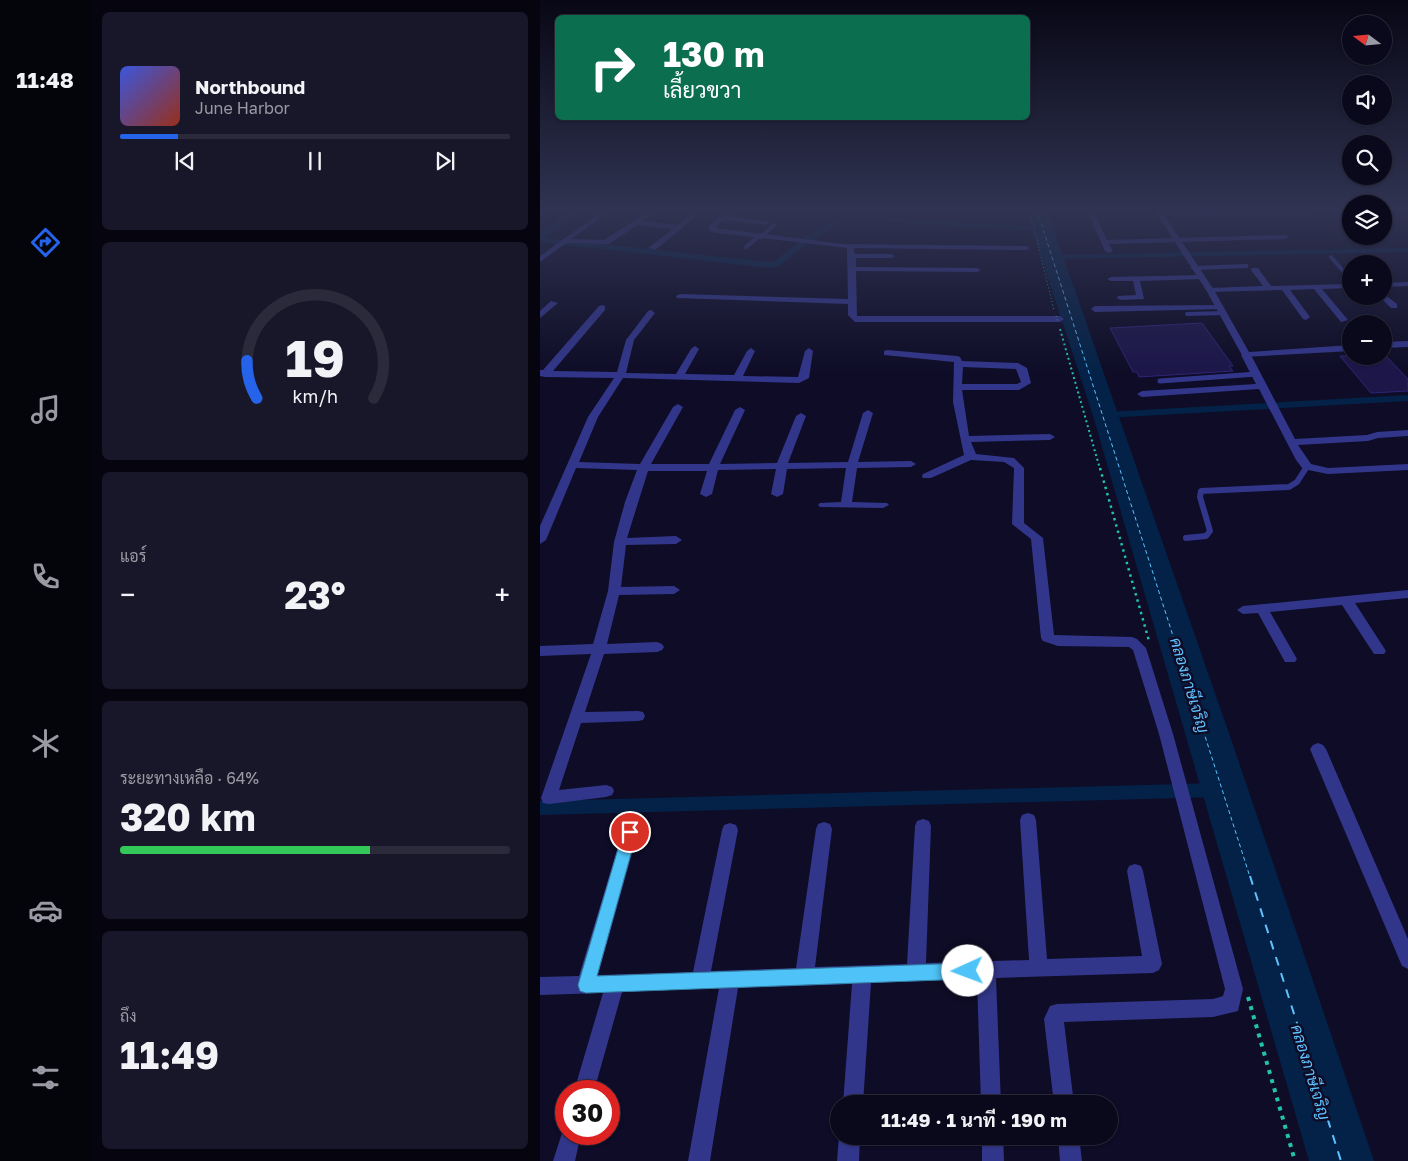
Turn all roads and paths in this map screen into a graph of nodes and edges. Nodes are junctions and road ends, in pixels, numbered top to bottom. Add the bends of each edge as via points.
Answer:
1 (852, 264) edge
2 (1043, 264) edge
3 (1192, 264) edge
4 (1245, 266) dead end
5 (1194, 268) junction
6 (852, 269) junction
7 (977, 270) dead end
8 (1255, 270) dead end
9 (1201, 277) junction
10 (1112, 279) dead end
11 (1136, 279) junction
12 (1392, 282) edge
13 (1408, 284) edge
14 (1342, 286) edge
15 (1284, 287) junction
16 (1316, 287) junction
17 (1269, 288) junction
18 (1210, 290) junction
19 (680, 296) dead end
20 (1120, 298) dead end
21 (851, 302) junction
22 (554, 303) dead end
23 (602, 308) dead end
24 (1095, 308) dead end
25 (1222, 310) junction
26 (651, 313) dead end
27 (1187, 314) dead end
28 (540, 315) edge
29 (1306, 317) dead end
30 (1342, 318) edge
31 (1058, 319) joint
32 (1408, 344) edge
33 (1392, 345) edge
34 (695, 349) dead end
35 (1342, 349) edge
36 (750, 350) dead end
37 (809, 352) dead end
38 (887, 354) dead end
39 (1246, 355) junction
40 (958, 364) junction
41 (543, 374) edge
42 (1257, 374) junction
43 (620, 376) junction
44 (679, 377) junction
45 (737, 378) junction
46 (1160, 381) dead end
47 (1263, 386) junction
48 (957, 387) junction
49 (1142, 394) dead end
50 (678, 407) dead end
51 (740, 410) dead end
52 (868, 413) dead end
53 (801, 416) dead end
54 (1408, 433) edge
55 (1050, 437) dead end
56 (1292, 442) junction
57 (968, 447) junction
58 (911, 464) dead end
59 (572, 465) junction
60 (782, 465) junction
61 (852, 465) junction
62 (644, 467) junction
63 (713, 467) junction
64 (1307, 468) junction
65 (1408, 468) edge
66 (927, 476) dead end
67 (706, 494) dead end
68 (777, 494) dead end
69 (824, 505) dead end
70 (846, 505) junction
71 (883, 505) dead end
72 (1186, 538) dead end
73 (540, 540) edge
74 (676, 540) dead end
75 (620, 542) junction
76 (674, 590) dead end
77 (614, 591) junction
78 (1408, 594) edge
79 (1346, 600) junction
80 (1262, 608) junction
81 (1243, 610) dead end
82 (657, 648) dead end
83 (599, 649) junction
84 (1379, 650) dead end
85 (540, 651) edge
86 (1290, 659) dead end
87 (638, 716) dead end
88 (577, 718) junction
89 (1318, 749) dead end
90 (606, 791) dead end
91 (1028, 820) dead end
92 (922, 826) dead end
93 (824, 829) dead end
94 (730, 830) dead end
95 (630, 832) dead end
96 (1135, 871) dead end
97 (1408, 960) edge
98 (1039, 968) junction
99 (986, 970) junction
100 (916, 973) junction
101 (862, 974) junction
102 (804, 977) junction
103 (730, 980) junction
104 (700, 981) junction
105 (615, 984) junction
106 (586, 985) junction
107 (540, 986) edge
108 (587, 1080) edge
109 (854, 1095) edge
110 (991, 1095) edge
111 (1063, 1095) edge
112 (569, 1145) edge
113 (849, 1145) edge
114 (993, 1145) edge
115 (1069, 1145) edge
116 (564, 1161) edge
117 (698, 1161) edge
118 (848, 1161) edge
119 (994, 1161) edge
120 (1071, 1161) edge

1 - 6 street
2 - 31 path
3 - 5 street
4 - 5 street
5 - 9 street
6 - 7 street
6 - 21 street
8 - 17 street
9 - 11 street
9 - 18 street
10 - 11 street
11 - 20 street via 1142,296
12 - 13 street
14 - 16 street
15 - 16 street
15 - 17 street
15 - 29 street
16 - 30 street
17 - 18 street
18 - 25 street
19 - 21 street
21 - 31 street via 852,316 859,319
22 - 28 street
23 - 41 street
24 - 25 street
25 - 27 lane
25 - 39 street
26 - 43 street via 630,340
32 - 33 street
34 - 44 street
35 - 39 street
36 - 45 street
37 - 45 street via 804,378
38 - 40 street via 951,358
39 - 42 street
40 - 48 street
40 - 48 street via 1018,366 1022,368 1026,383 1019,387
41 - 43 street
42 - 46 lane
42 - 47 street
43 - 44 street
43 - 59 street via 593,417
44 - 45 street
47 - 49 street
47 - 56 street
48 - 57 street
50 - 62 street
51 - 63 street
52 - 61 street
53 - 60 street
54 - 56 street
55 - 57 street
56 - 64 street
57 - 66 street
57 - 111 street via 979,459 1010,460 1020,468 1018,524 1037,538 1048,638 1058,641 1132,642 1139,648 1166,734 1234,989 1231,1004 1213,1008 1057,1013 1054,1019
58 - 61 street
59 - 62 street
59 - 73 street
60 - 61 street
60 - 63 street
60 - 68 street
61 - 70 street
62 - 63 street
62 - 75 street
63 - 67 street
64 - 65 street via 1328,472
64 - 72 lane via 1289,487 1203,490 1200,497 1210,531 1206,536
69 - 70 street
70 - 71 street
74 - 75 street
75 - 77 street
76 - 77 street
77 - 83 street
78 - 79 street
79 - 80 street
79 - 84 street
80 - 81 street
80 - 86 street
82 - 83 street
83 - 85 street
83 - 88 street
87 - 88 street
88 - 90 street via 549,798
89 - 97 street
91 - 98 street
92 - 100 street
93 - 102 street
94 - 104 street
95 - 106 street
96 - 98 street via 1152,964
98 - 99 street
99 - 100 street
99 - 110 street
100 - 101 street
101 - 102 street
101 - 109 street
102 - 103 street
103 - 104 street
103 - 117 street
104 - 105 street
105 - 106 street
105 - 108 street
106 - 107 street
112 - 116 street
113 - 118 street
114 - 119 street
115 - 120 street

